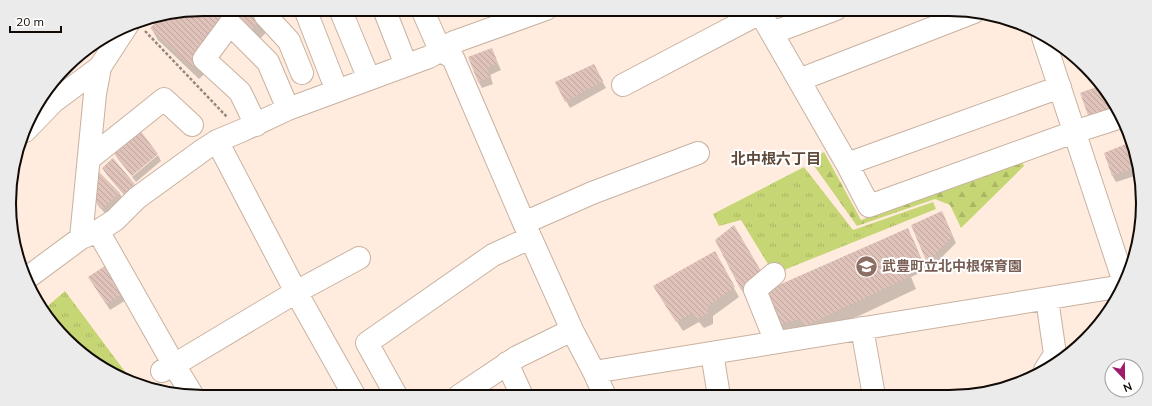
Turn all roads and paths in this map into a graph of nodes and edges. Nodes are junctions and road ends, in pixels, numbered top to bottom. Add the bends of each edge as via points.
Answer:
1 (281, 16) edge
2 (308, 16) edge
3 (343, 16) edge
4 (387, 16) edge
5 (425, 16) edge
6 (526, 16) edge
7 (750, 16) edge
8 (762, 16) edge
9 (817, 16) edge
10 (963, 16) edge
11 (137, 28) edge
12 (132, 30) edge
13 (772, 33) junction
14 (1045, 43) edge
15 (440, 50) junction
16 (406, 65) junction
17 (100, 67) junction
18 (302, 73) dead end
19 (369, 79) junction
20 (799, 80) junction
21 (623, 85) dead end
22 (1060, 87) junction
23 (337, 91) junction
24 (288, 108) junction
25 (1116, 119) edge
26 (34, 121) edge
27 (192, 125) dead end
28 (249, 128) junction
29 (1074, 132) junction
30 (217, 141) junction
31 (698, 153) dead end
32 (89, 158) junction
33 (847, 164) junction
34 (527, 231) junction
35 (90, 234) junction
36 (359, 258) dead end
37 (774, 274) dead end
38 (1122, 275) edge
39 (30, 276) edge
40 (1116, 287) edge
41 (296, 292) junction
42 (1047, 299) junction
43 (862, 328) junction
44 (572, 330) junction
45 (776, 342) junction
46 (712, 352) junction
47 (1052, 359) edge
48 (507, 363) junction
49 (168, 368) junction
50 (594, 372) junction
51 (187, 389) edge
52 (351, 390) edge
53 (393, 390) edge
54 (467, 390) edge
55 (519, 390) edge
56 (602, 390) edge
57 (718, 390) edge
58 (873, 390) edge

1 - 18 street via 283,17 280,31 289,41
2 - 23 street
3 - 19 street
4 - 16 street
5 - 15 street
6 - 15 street via 454,42
7 - 21 street
8 - 13 street
9 - 13 street
10 - 20 street
11 - 28 path
12 - 17 street
13 - 20 street
14 - 22 street
15 - 16 street
15 - 34 street via 452,58
16 - 19 street
17 - 26 street via 53,102
17 - 32 street via 94,94
19 - 23 street
20 - 33 street
22 - 29 street
22 - 33 street
23 - 24 street
24 - 28 street
24 - 28 street via 268,62 230,24 204,59 240,92
25 - 29 street
27 - 32 street via 164,99
28 - 30 street
29 - 33 street via 869,206
29 - 38 street
30 - 35 street via 137,198 115,220
30 - 41 street
31 - 34 street via 592,193
32 - 35 street
34 - 44 street
34 - 53 street via 367,343
35 - 39 street
35 - 49 street
36 - 41 street
37 - 45 street via 756,290
40 - 42 street
41 - 49 street
41 - 52 street
42 - 43 street
42 - 47 street via 1055,354
43 - 45 street
43 - 58 street
44 - 48 street
44 - 50 street
45 - 46 street
46 - 50 street
46 - 57 street
48 - 54 street
48 - 55 street
49 - 51 street
50 - 56 street

